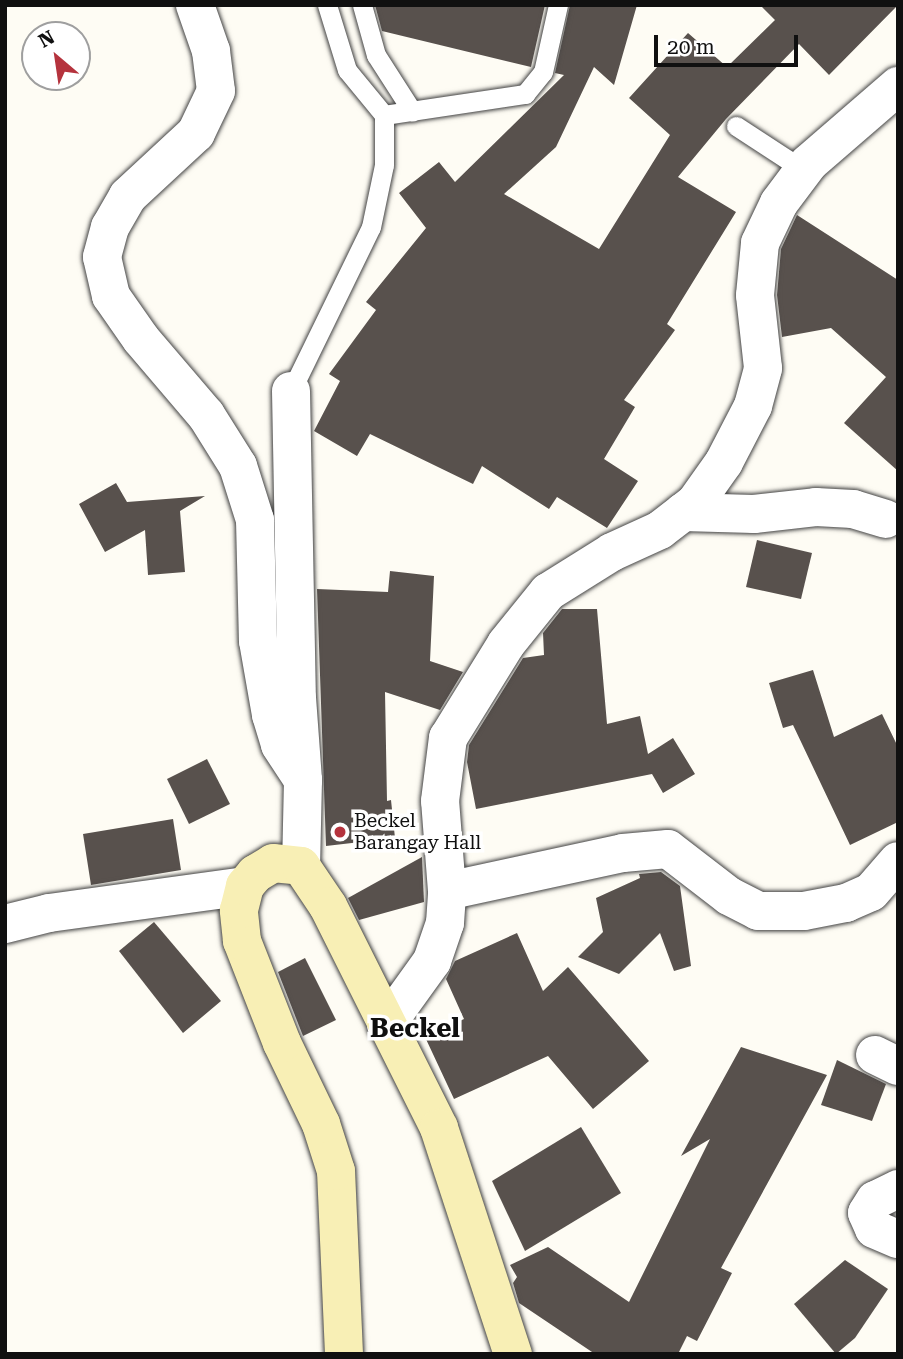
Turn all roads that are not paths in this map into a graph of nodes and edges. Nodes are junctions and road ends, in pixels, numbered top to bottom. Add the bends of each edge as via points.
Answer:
1 (195, 5) edge
2 (327, 5) edge
3 (362, 5) edge
4 (558, 5) edge
5 (898, 86) edge
6 (412, 111) junction
7 (384, 114) junction
8 (736, 126) dead end
9 (804, 170) junction
10 (291, 391) joint
11 (683, 512) junction
12 (886, 519) dead end
13 (303, 780) junction
14 (898, 861) edge
15 (301, 866) junction
16 (245, 886) junction
17 (447, 891) junction
18 (5, 924) edge
19 (386, 1025) junction
20 (898, 1189) edge
21 (898, 1239) edge
22 (344, 1354) edge
23 (513, 1354) edge

1 - 13 street via 211,51 216,91 196,133 128,196 110,227 102,257 111,296 206,415 238,466 255,520 258,641 271,715 280,745
2 - 7 lane via 347,70
3 - 6 lane via 376,55
4 - 6 lane via 543,72 525,94
5 - 9 street
6 - 7 lane
7 - 10 lane via 384,165 371,227
8 - 9 lane
9 - 11 street via 779,203 760,243 755,295 763,368 753,406 724,463
10 - 13 street
11 - 12 street via 754,514 816,507 853,509
11 - 17 street via 660,530 612,552 548,592 524,617 461,716 441,768
13 - 15 street
14 - 17 street via 871,892 846,903 804,911 758,911 668,849 623,853
15 - 16 street via 273,863
15 - 19 street via 328,906
16 - 18 street via 49,913
16 - 22 street via 239,910 242,941 282,1043 321,1124 335,1171
17 - 19 street via 445,923 432,961
19 - 23 street via 439,1128
20 - 21 street via 875,1200 867,1213 874,1229

